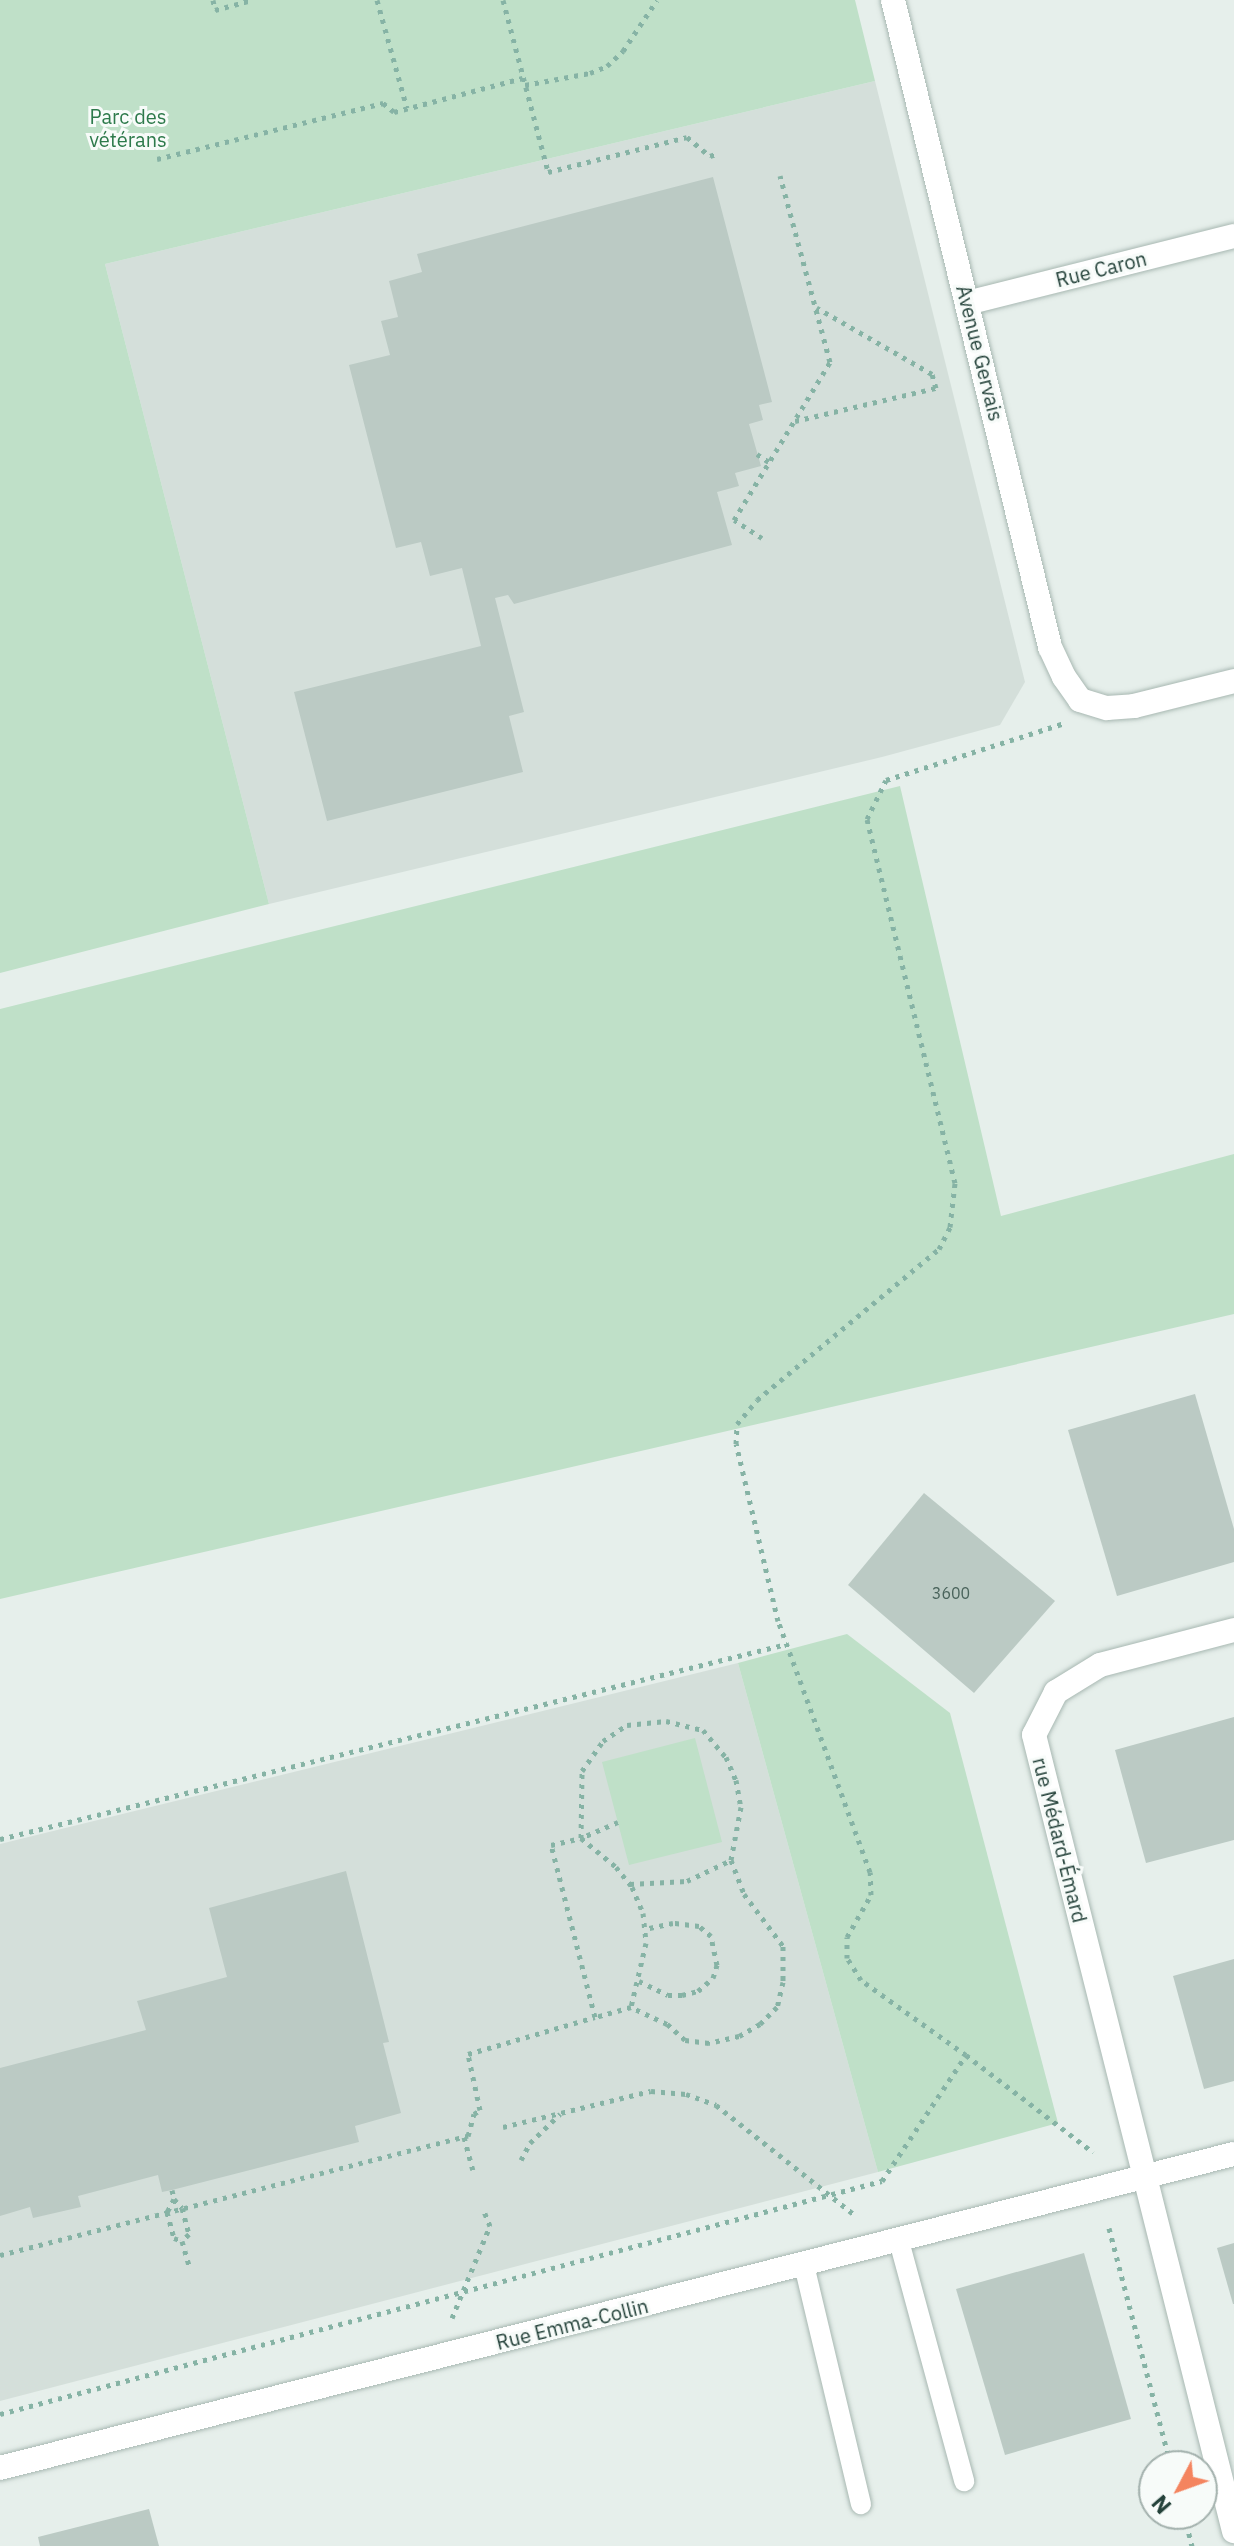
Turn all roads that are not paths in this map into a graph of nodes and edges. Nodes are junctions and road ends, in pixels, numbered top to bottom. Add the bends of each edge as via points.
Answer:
1 (893, 0) edge
2 (1234, 236) edge
3 (967, 303) junction
4 (1234, 681) edge
5 (1234, 1630) edge
6 (1234, 2154) edge
7 (1144, 2177) junction
8 (899, 2241) junction
9 (804, 2265) junction
10 (0, 2468) edge
11 (964, 2481) dead end
12 (861, 2504) dead end
13 (1234, 2531) edge

1 - 3 street, Avenue Gervais
2 - 3 street, Rue Caron
3 - 4 street, Avenue Gervais via 1050,647 1080,700 1107,708 1134,706
5 - 7 street, rue Médard-Émard via 1100,1665 1056,1692 1034,1735
6 - 7 street
7 - 8 street, Rue Emma-Collin
7 - 13 street, rue Médard-Émard
8 - 9 street, Rue Emma-Collin
8 - 11 lane
9 - 10 street, Rue Emma-Collin
9 - 12 lane

